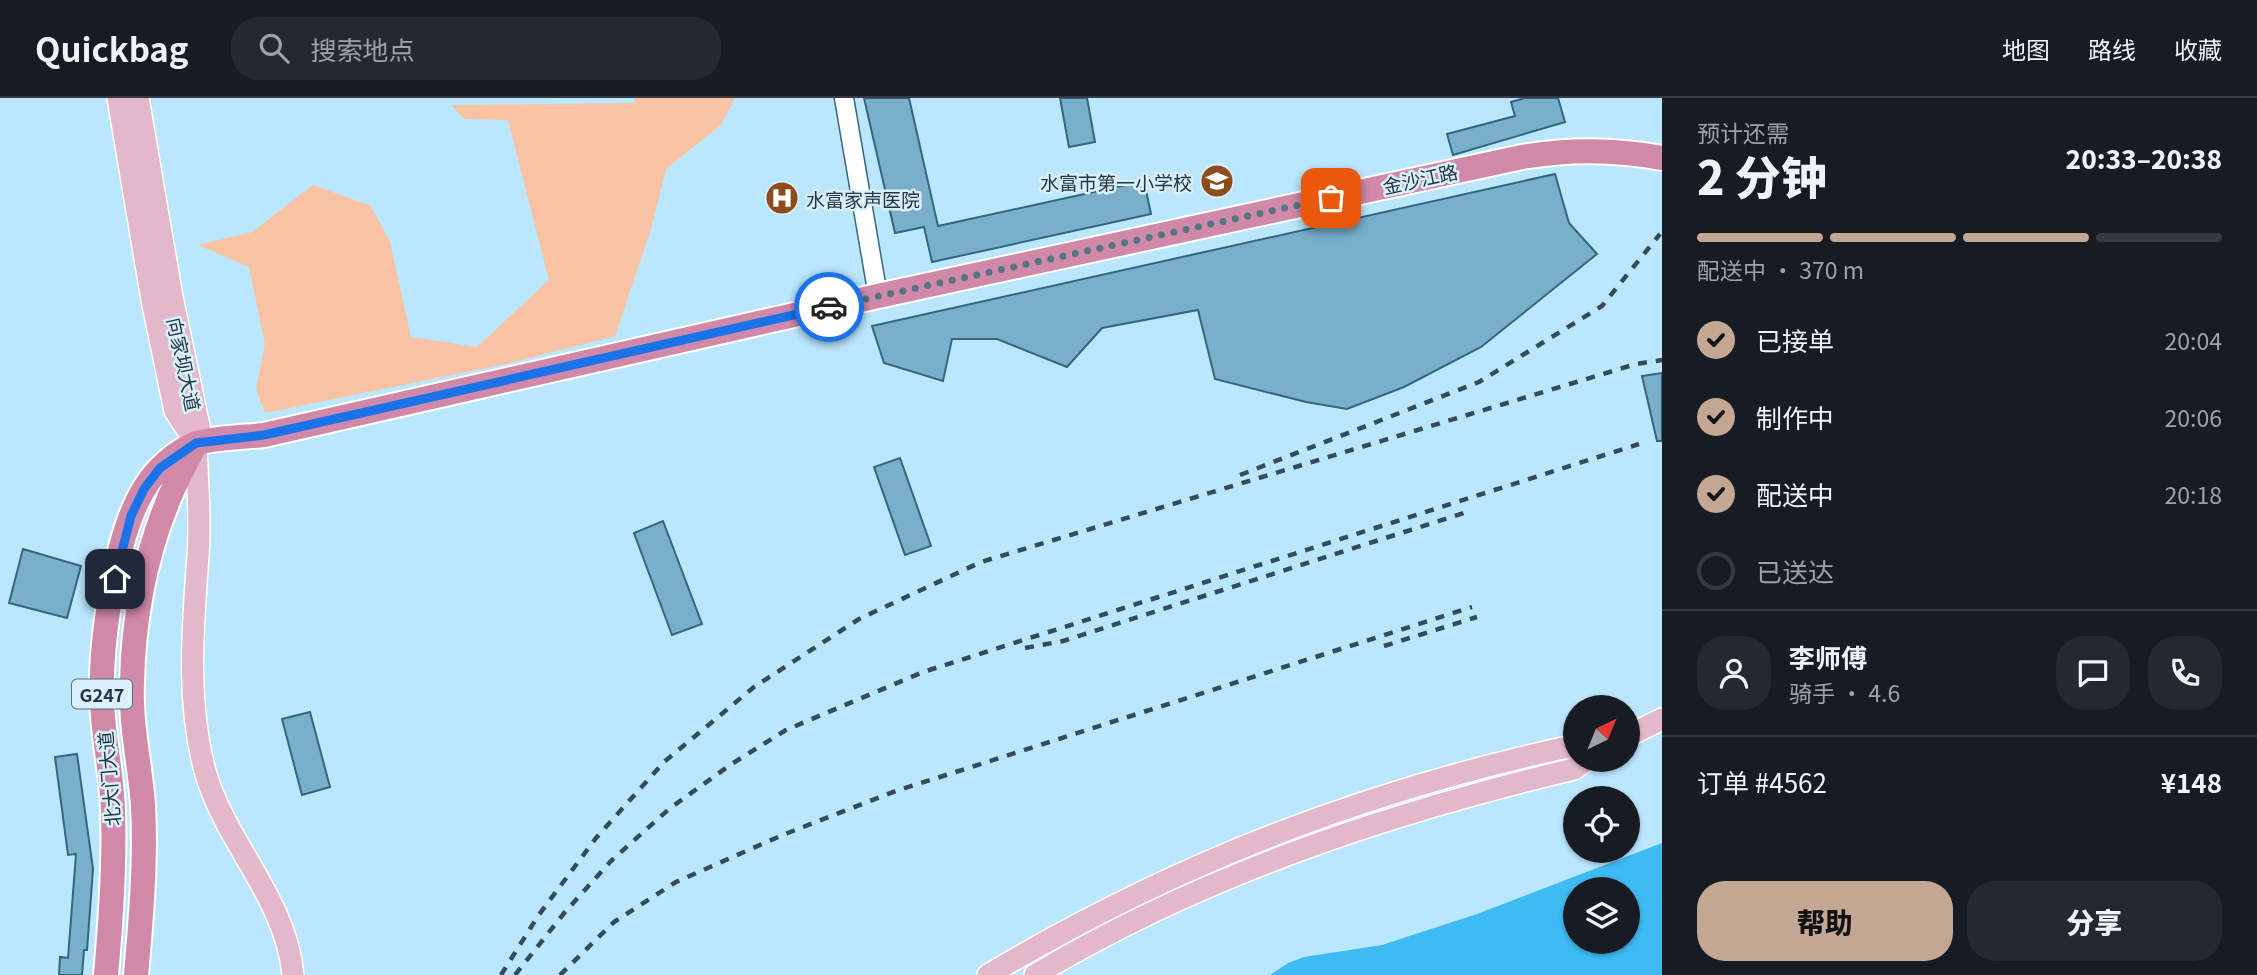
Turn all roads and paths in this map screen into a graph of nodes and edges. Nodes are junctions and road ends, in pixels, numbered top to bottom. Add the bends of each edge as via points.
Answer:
1 (118, 98) edge
2 (138, 98) edge
3 (844, 98) edge
4 (1662, 158) edge
5 (878, 296) junction
6 (196, 443) junction
7 (1662, 719) edge
8 (1640, 730) edge
9 (1563, 748) edge
10 (1563, 772) edge
11 (106, 975) edge
12 (136, 975) edge
13 (293, 975) edge
14 (988, 975) edge
15 (1035, 975) edge

1 - 6 main road, 向家坝大道 via 175,411
2 - 6 main road, 向家坝大道 via 200,430
3 - 5 street
4 - 5 highway, 金沙江路 / G247 via 1588,150 1522,157
5 - 6 highway, 金沙江路 / G247 via 264,435
6 - 11 highway, 北大门大道 / G247 via 160,468 138,500 124,536 109,608 102,688 113,810
6 - 12 highway, 北大门大道 / G247 via 153,543 133,655 132,709 143,834
6 - 13 main road via 198,552 191,651 200,749 222,815 280,923
7 - 8 main road
9 - 14 main road via 1413,785 1273,833 1147,888
10 - 15 main road via 1420,809 1282,856 1158,910

